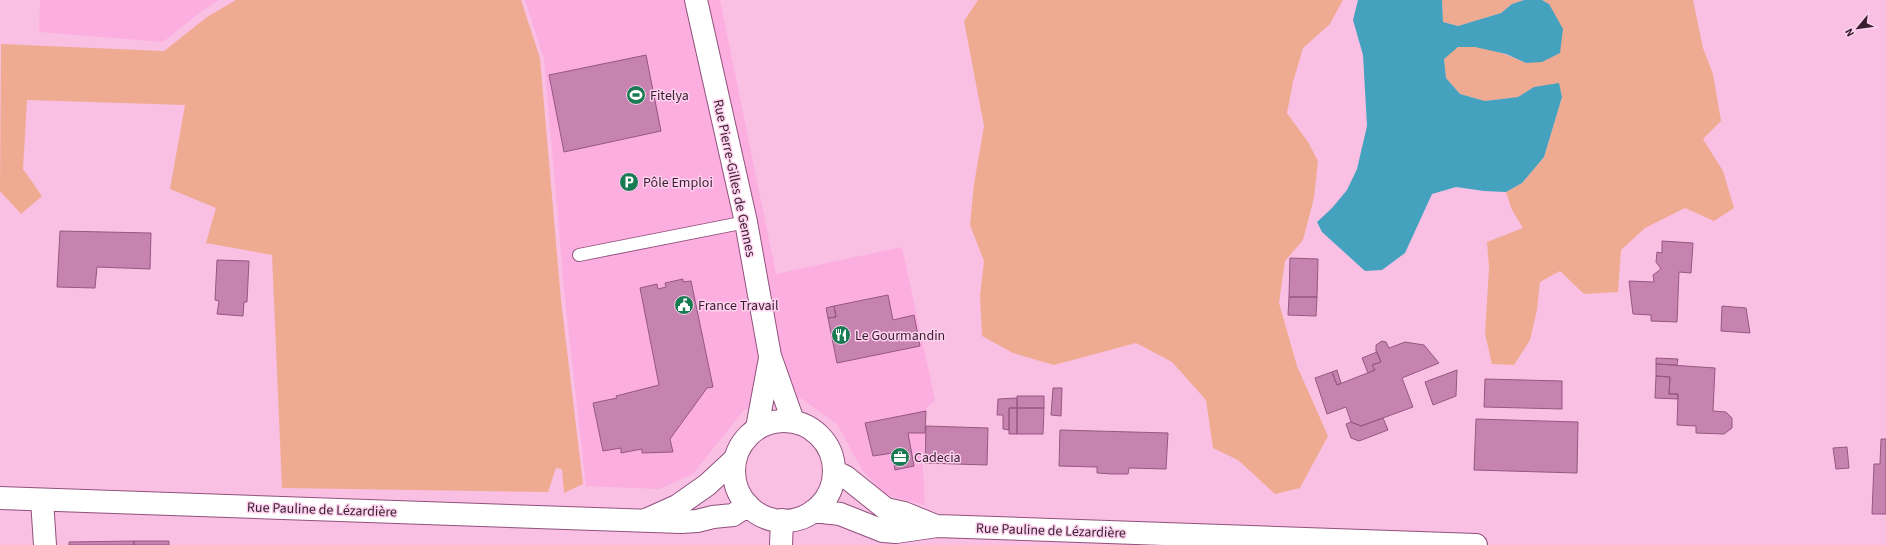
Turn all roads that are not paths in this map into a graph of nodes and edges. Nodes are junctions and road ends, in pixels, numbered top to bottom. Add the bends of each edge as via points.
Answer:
1 (696, 0) edge
2 (746, 222) junction
3 (579, 255) dead end
4 (770, 356) junction
5 (793, 421) junction
6 (757, 428) junction
7 (735, 459) junction
8 (834, 471) junction
9 (0, 498) edge
10 (42, 500) junction
11 (748, 505) junction
12 (813, 511) junction
13 (645, 520) junction
14 (782, 520) junction
15 (937, 526) junction
16 (45, 545) edge
17 (781, 545) edge
18 (1476, 545) edge

1 - 2 main road, Rue Pierre-Gilles de Gennes
2 - 3 lane
2 - 4 main road, Rue Pierre-Gilles de Gennes
4 - 5 main road, Rue Pierre-Gilles de Gennes
4 - 6 main road, Rue Pierre-Gilles de Gennes
5 - 6 main road via 774,421
5 - 8 main road via 809,428 822,439 831,454
6 - 7 main road via 743,442
7 - 11 main road via 734,476 739,492
7 - 13 main road, Rue Pauline de Lézardière via 677,506
8 - 12 main road via 831,486 824,500
8 - 15 main road, Rue Pauline de Lézardière via 886,509
9 - 10 main road, Rue Pauline de Lézardière
10 - 13 main road, Rue Pauline de Lézardière
10 - 16 main road
11 - 13 main road, Rue Pauline de Lézardière via 733,515 696,521
11 - 14 main road via 764,516
12 - 14 main road via 793,520
12 - 15 main road, Rue Pauline de Lézardière via 840,514 883,531 896,532
14 - 17 main road
15 - 18 main road, Rue Pauline de Lézardière

